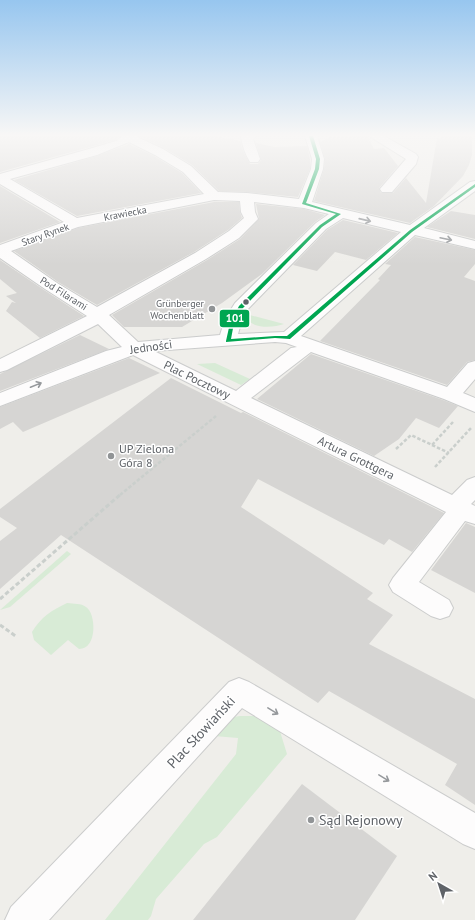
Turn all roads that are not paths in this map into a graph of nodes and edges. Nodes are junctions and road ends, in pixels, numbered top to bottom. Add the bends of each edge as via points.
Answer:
1 (2, 179) edge
2 (196, 179) edge
3 (314, 179) edge
4 (396, 179) edge
5 (475, 185) edge
6 (387, 189) dead end
7 (214, 196) junction
8 (247, 197) junction
9 (304, 204) junction
10 (339, 214) junction
11 (76, 223) junction
12 (411, 231) junction
13 (475, 245) edge
14 (0, 250) edge
15 (99, 315) junction
16 (288, 338) junction
17 (228, 341) junction
18 (136, 348) junction
19 (303, 351) dead end
20 (0, 366) edge
21 (475, 367) edge
22 (451, 394) junction
23 (0, 400) edge
24 (237, 400) junction
25 (475, 406) edge
26 (475, 485) edge
27 (464, 511) edge
28 (440, 608) dead end
29 (475, 832) edge
30 (24, 920) edge

1 - 11 street, Stary Rynek
2 - 7 street
3 - 9 street
4 - 6 street
5 - 12 street
7 - 8 street, Krawiecka
7 - 11 street, Krawiecka
8 - 9 street, Krawiecka
8 - 15 street via 251,219 244,228
9 - 10 street, Krawiecka
10 -> 12 street
10 - 17 street via 321,226 241,307 232,319
11 - 14 street, Stary Rynek
12 -> 13 street
12 - 16 street
14 - 15 street, Pod Filarami
15 - 18 street, Pod Filarami
15 - 20 street
16 - 17 street, Jedności
16 - 22 street, Jedności
17 - 18 street, Jedności
23 -> 18 street, Jedności
18 - 24 street, Plac Pocztowy
19 - 24 street, Plac Pocztowy via 298,352
21 - 22 street
22 - 25 street, Jedności
24 - 27 street, Artura Grottgera
26 - 27 street
27 - 28 street via 402,584
30 -> 29 street, Plac Słowiański via 239,692

